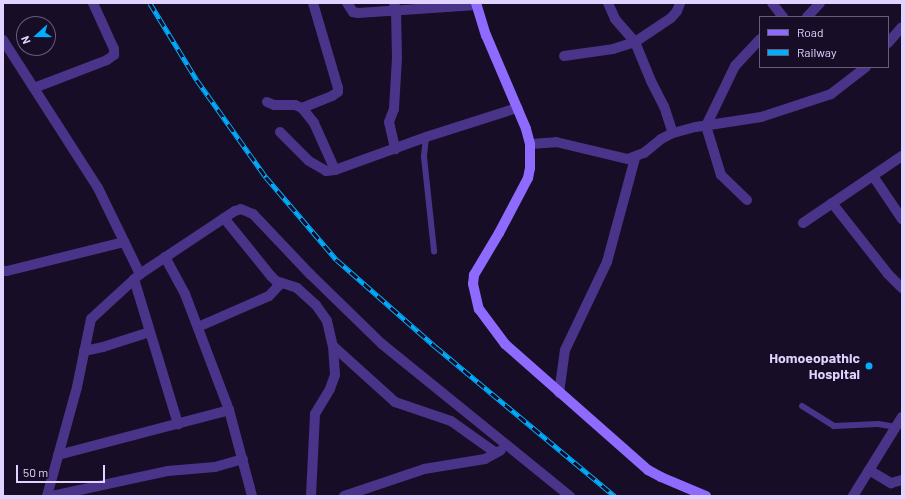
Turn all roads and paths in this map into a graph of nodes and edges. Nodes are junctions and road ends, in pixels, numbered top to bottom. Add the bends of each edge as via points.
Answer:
1 (94, 3) edge
2 (313, 3) edge
3 (347, 3) edge
4 (608, 3) edge
5 (680, 3) edge
6 (772, 3) edge
7 (820, 3) edge
8 (477, 4) edge
9 (395, 6) edge
10 (780, 15) edge
11 (808, 16) edge
12 (902, 27) edge
13 (3, 40) edge
14 (759, 40) edge
15 (635, 42) junction
16 (889, 42) edge
17 (564, 56) dead end
18 (865, 68) edge
19 (34, 88) junction
20 (267, 102) dead end
21 (302, 108) junction
22 (517, 108) junction
23 (706, 126) junction
24 (280, 132) dead end
25 (673, 133) junction
26 (426, 137) junction
27 (530, 144) junction
28 (395, 148) junction
29 (902, 156) edge
30 (635, 158) junction
31 (335, 170) junction
32 (873, 176) junction
33 (747, 200) dead end
34 (832, 203) junction
35 (224, 218) junction
36 (902, 218) edge
37 (803, 223) dead end
38 (124, 242) junction
39 (434, 251) dead end
40 (165, 257) junction
41 (3, 271) edge
42 (137, 277) junction
43 (281, 283) junction
44 (902, 288) edge
45 (198, 327) junction
46 (150, 332) junction
47 (334, 346) junction
48 (84, 351) junction
49 (559, 393) junction
50 (802, 406) dead end
51 (229, 410) junction
52 (902, 417) edge
53 (178, 424) junction
54 (897, 427) junction
55 (508, 446) junction
56 (496, 453) junction
57 (58, 455) junction
58 (243, 459) junction
59 (869, 470) junction
60 (902, 480) edge
61 (47, 496) edge
62 (52, 496) edge
63 (251, 496) edge
64 (311, 496) edge
65 (344, 496) edge
66 (570, 496) edge
67 (706, 496) edge
68 (853, 496) edge

1 - 19 street via 114,49 114,56
2 - 21 street via 338,92
3 - 9 street via 353,12 358,13
4 - 15 street via 616,19
5 - 15 street via 671,18
6 - 10 street
7 - 11 street
8 - 9 street
8 - 22 street via 486,35
9 - 28 street via 397,58 394,109 389,122
12 - 16 street
13 - 19 street
14 - 23 street via 731,72
15 - 17 street via 613,49
15 - 25 street via 664,106
18 - 23 street via 830,94 761,117
19 - 38 street via 98,188
20 - 21 street
21 - 31 street via 314,123
22 - 26 street
22 - 27 street
23 - 25 street
23 - 33 street via 721,175
24 - 31 street via 320,169
25 - 30 street
26 - 28 street
26 - 39 lane via 424,157
27 - 30 street via 556,142 615,158
27 - 49 street via 528,178 474,274 473,284 479,309 501,340
28 - 31 street
29 - 32 street
30 - 49 street via 607,262 565,350
32 - 34 street
32 - 36 street
34 - 37 street
34 - 44 street
35 - 40 street
35 - 43 street via 271,276
35 - 55 street via 241,209 253,214 376,339
38 - 41 street
38 - 42 street
40 - 42 street
40 - 45 street via 185,294
42 - 46 street
42 - 48 street via 91,319
43 - 45 street via 269,296
43 - 47 street via 297,288 322,312
45 - 51 street
46 - 48 street via 103,348
46 - 53 street
47 - 56 street via 395,402 451,421
47 - 64 street via 333,382 315,414
48 - 57 street
49 - 67 street via 648,470
50 - 54 lane via 834,426 878,424
51 - 53 street
51 - 58 street
52 - 54 street
53 - 57 street
54 - 59 street
55 - 56 street
55 - 66 street
56 - 65 street via 478,461 424,469
57 - 61 street
58 - 62 street via 215,467 168,471
58 - 63 street
59 - 60 street via 891,483
59 - 68 street

